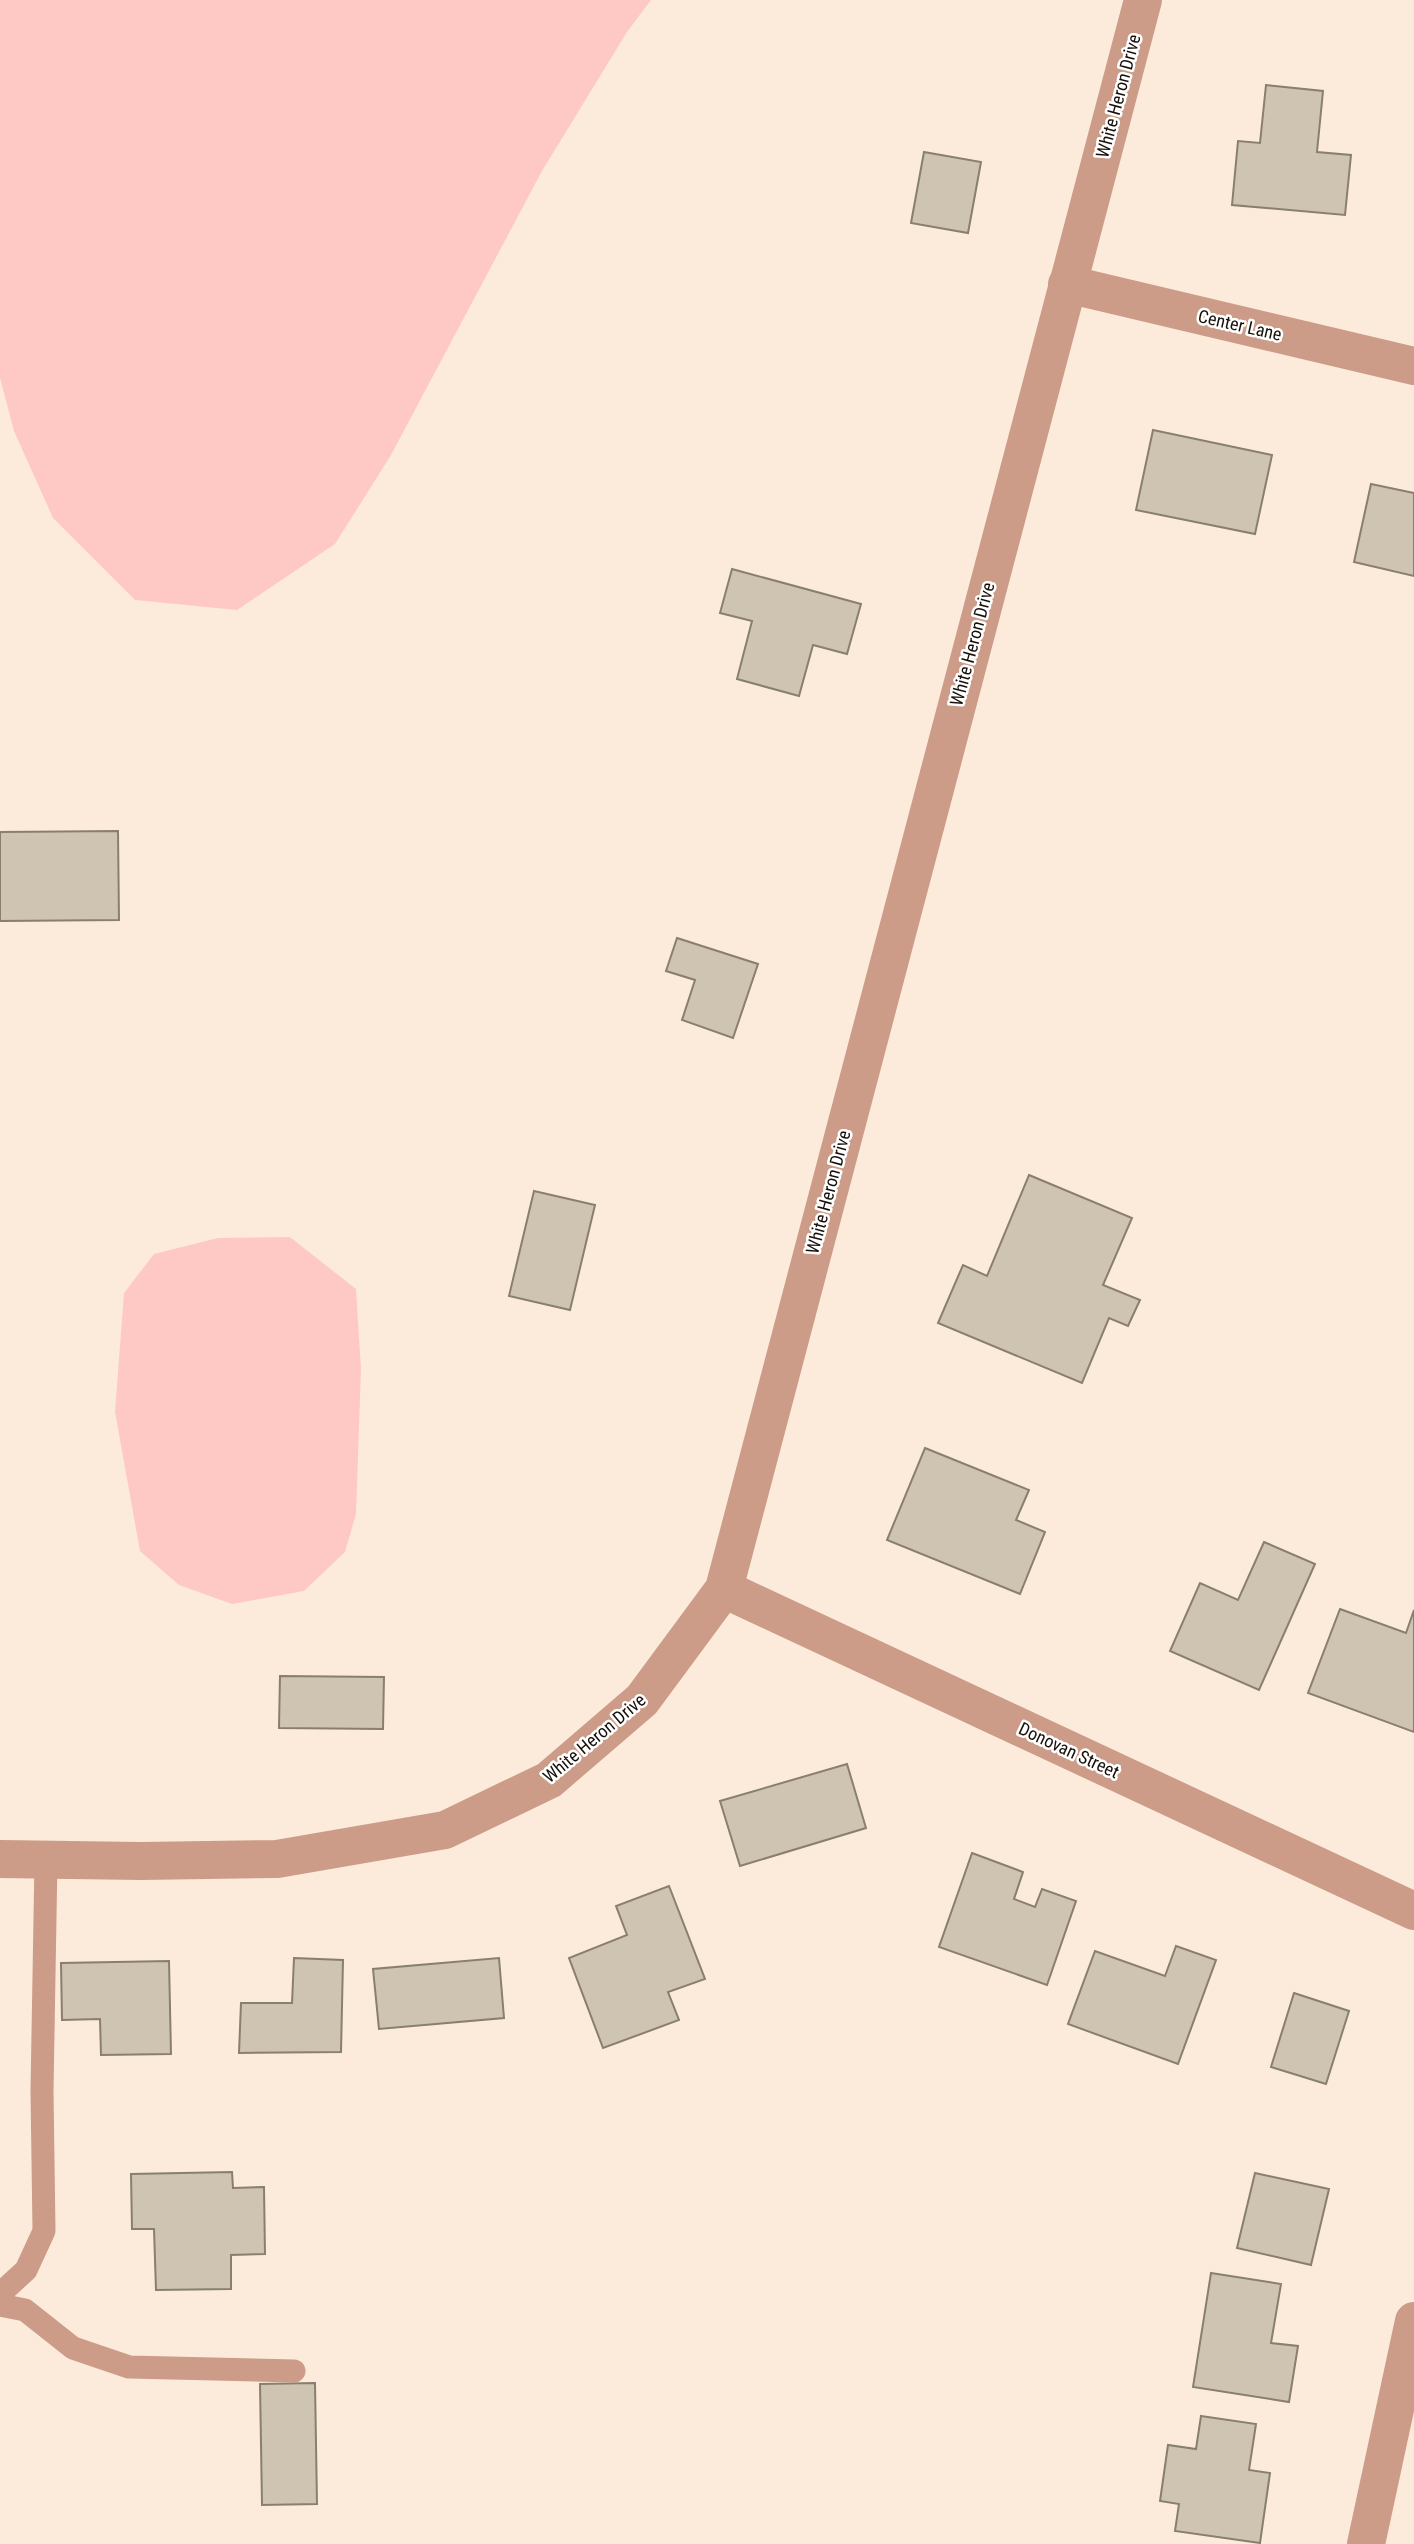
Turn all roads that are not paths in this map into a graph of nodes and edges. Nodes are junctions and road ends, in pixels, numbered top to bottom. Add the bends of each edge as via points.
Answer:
1 (1143, 0) edge
2 (1067, 284) junction
3 (1414, 366) edge
4 (724, 1589) junction
5 (0, 1859) edge
6 (46, 1860) junction
7 (1414, 1912) edge
8 (0, 2294) edge
9 (0, 2305) edge
10 (1414, 2321) edge
11 (294, 2371) dead end
12 (1366, 2544) edge

1 - 2 street, White Heron Drive
2 - 3 street, Center Lane
2 - 4 street, White Heron Drive
4 - 6 street, White Heron Drive via 632,1709 549,1780 445,1830 277,1859
4 - 7 street, Donovan Street
5 - 6 street, White Heron Drive
6 - 8 lane via 41,2091 44,2231 26,2270
9 - 11 lane via 25,2310 73,2348 129,2367
10 - 12 street

